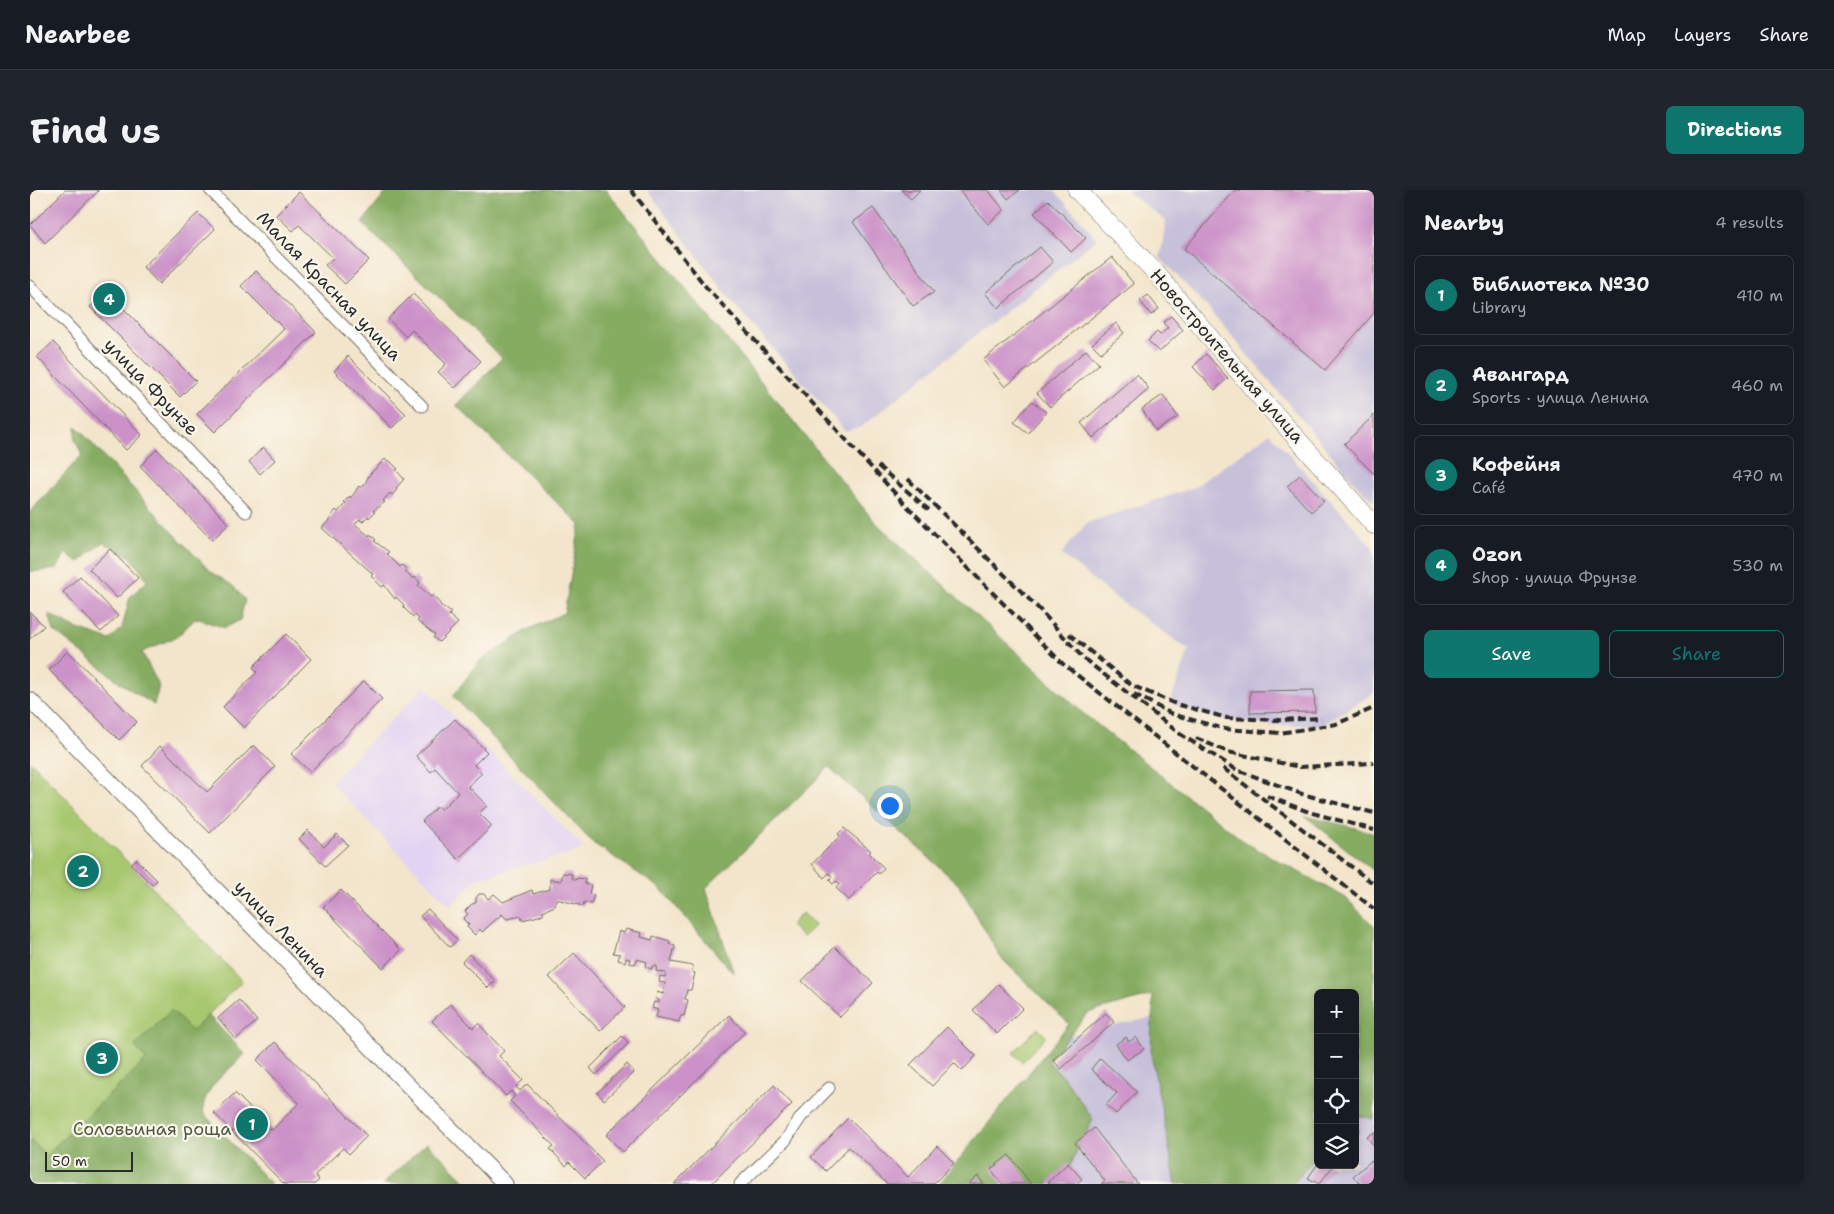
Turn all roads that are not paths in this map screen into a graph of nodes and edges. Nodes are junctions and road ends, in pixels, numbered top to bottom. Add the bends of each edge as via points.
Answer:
1 (210, 190) edge
2 (1077, 190) edge
3 (30, 286) edge
4 (422, 406) dead end
5 (246, 512) dead end
6 (1374, 525) edge
7 (30, 700) edge
8 (829, 1088) dead end
9 (505, 1184) edge
10 (740, 1184) edge

1 - 4 street, Малая Красная улица
2 - 6 main road, Новостроительная улица via 1157,274 1259,396
3 - 5 street, улица Фрунзе
7 - 9 main road, улица Ленина
8 - 10 street via 785,1141

